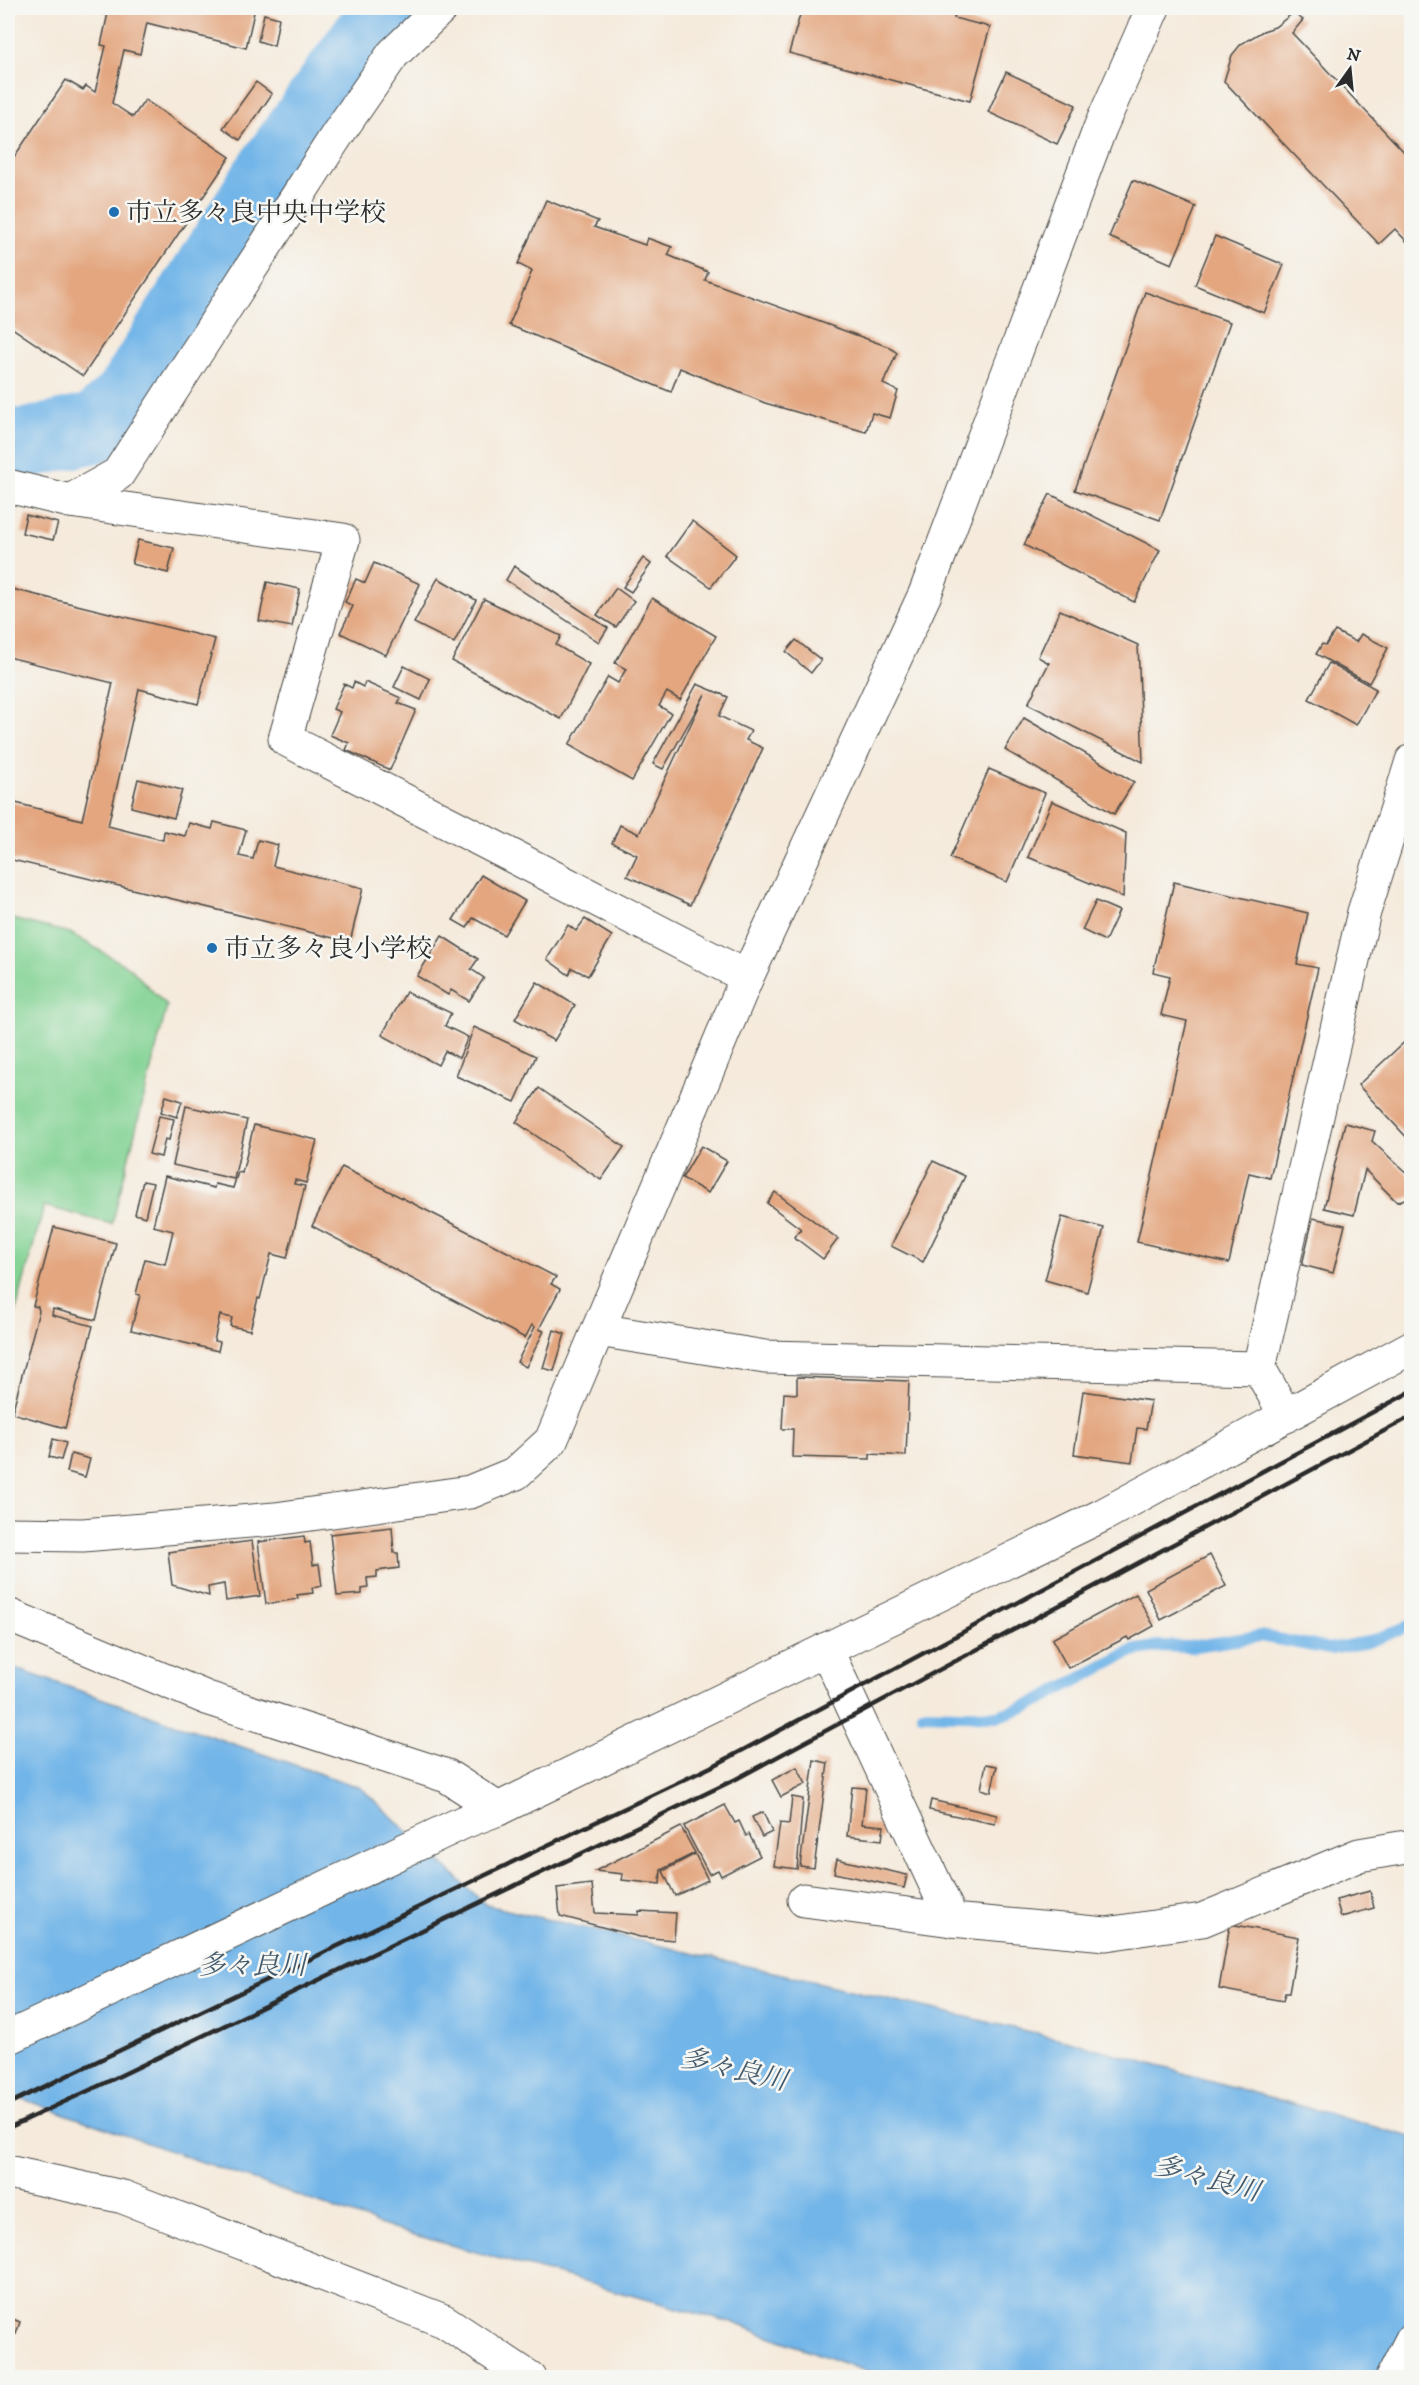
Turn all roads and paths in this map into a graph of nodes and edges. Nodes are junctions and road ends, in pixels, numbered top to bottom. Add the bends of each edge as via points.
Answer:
1 (441, 8) edge
2 (1153, 8) edge
3 (8, 486) edge
4 (70, 501) junction
5 (1411, 762) edge
6 (747, 977) junction
7 (598, 1330) junction
8 (1412, 1347) edge
9 (1259, 1368) junction
10 (1286, 1416) junction
11 (8, 1534) edge
12 (8, 1615) edge
13 (826, 1649) junction
14 (498, 1809) junction
15 (1412, 1846) edge
16 (804, 1900) dead end
17 (952, 1920) junction
18 (8, 2038) edge
19 (8, 2172) edge
20 (1412, 2339) edge
21 (530, 2378) edge
22 (1392, 2378) edge

1 - 4 street via 393,54 343,126 118,474
2 - 6 street via 1100,128 925,594
3 - 4 street
4 - 6 street via 343,540 285,739
5 - 9 street via 1364,912
6 - 7 street
7 - 9 street via 765,1357
7 - 11 street via 551,1442 516,1473 470,1492 264,1520 83,1535
8 - 10 street
9 - 10 street
10 - 13 street via 1103,1515
12 - 14 street via 207,1698 447,1776
13 - 14 street
13 - 17 street
14 - 18 street
15 - 17 street via 1359,1855 1202,1920 1106,1934
16 - 17 street
19 - 21 street via 123,2197 444,2321
20 - 22 street

